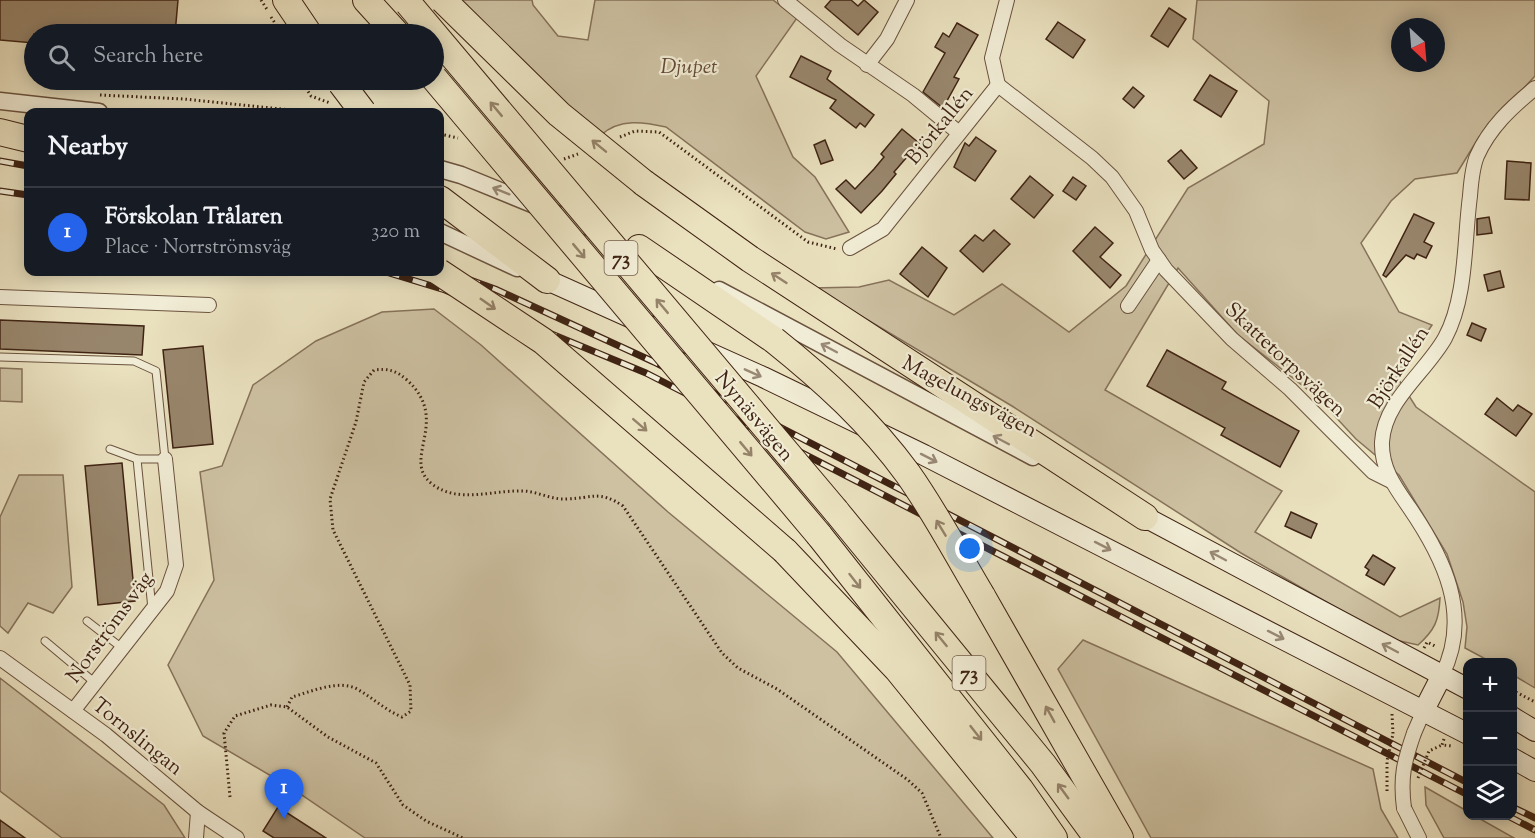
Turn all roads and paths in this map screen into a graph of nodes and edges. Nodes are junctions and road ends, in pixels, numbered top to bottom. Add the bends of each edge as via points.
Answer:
1 (286, 0) edge
2 (366, 0) edge
3 (443, 0) edge
4 (785, 0) edge
5 (908, 0) edge
6 (1007, 0) edge
7 (406, 2) edge
8 (302, 24) edge
9 (387, 24) edge
10 (425, 24) edge
11 (444, 47) edge
12 (867, 64) junction
13 (998, 86) junction
14 (1535, 88) edge
15 (307, 90) edge
16 (347, 90) edge
17 (444, 90) edge
18 (95, 95) dead end
19 (311, 96) dead end
20 (0, 101) edge
21 (63, 108) edge
22 (271, 108) edge
23 (360, 108) edge
24 (0, 125) edge
25 (24, 128) edge
26 (0, 132) edge
27 (959, 133) junction
28 (24, 138) edge
29 (444, 170) edge
30 (444, 202) edge
31 (444, 234) edge
32 (639, 248) junction
33 (849, 248) dead end
34 (1159, 260) junction
35 (444, 275) edge
36 (547, 280) junction
37 (0, 297) edge
38 (209, 305) dead end
39 (1128, 306) dead end
40 (0, 357) edge
41 (110, 450) dead end
42 (137, 459) junction
43 (165, 459) junction
44 (1391, 481) junction
45 (1145, 517) junction
46 (152, 610) junction
47 (87, 621) dead end
48 (45, 641) dead end
49 (122, 648) junction
50 (0, 658) edge
51 (1442, 675) junction
52 (94, 682) junction
53 (1463, 687) edge
54 (1517, 693) edge
55 (1535, 702) edge
56 (287, 707) junction
57 (1424, 710) junction
58 (73, 711) junction
59 (1517, 720) edge
60 (1535, 731) edge
61 (1463, 732) edge
62 (1442, 745) dead end
63 (1517, 761) edge
64 (1535, 771) edge
65 (1417, 781) dead end
66 (230, 797) dead end
67 (198, 812) junction
68 (196, 838) edge
69 (237, 838) edge
70 (463, 838) edge
71 (941, 838) edge
72 (1034, 838) edge
73 (1054, 838) edge
74 (1097, 838) edge
75 (1120, 838) edge
76 (1419, 838) edge

1 - 8 highway
2 - 9 highway
45 -> 3 highway, bridge via 750,259 644,183 559,114
4 - 12 street
5 - 12 street via 887,39
6 - 13 street, Björkallén via 992,58
10 -> 7 highway, Nynäsvägen / 73, bridge
74 -> 11 highway, Nynäsvägen / 73, bridge via 1043,764 836,511
12 - 27 street
13 - 27 street, Björkallén
13 - 34 street, Skattetorpsvägen via 1112,177 1136,211
14 - 44 street, Björkallén via 1505,112 1476,158 1462,275 1445,338 1385,425 1384,464
15 - 19 path
16 - 23 highway, bridge
17 -> 73 highway, Nynäsvägen / 73, bridge via 819,535 1020,789
18 - 22 path
20 - 21 street
24 - 25 street
26 - 28 highway
27 - 33 street, Björkallén via 883,229
32 -> 29 street, Magelungsvägen
30 - 36 highway
31 - 36 street
45 -> 32 street, Magelungsvägen
75 -> 32 highway, bridge via 982,597 908,475 883,443 826,381 774,340
34 - 39 street
34 - 44 street, Skattetorpsvägen via 1232,339 1290,389 1373,472
35 -> 72 highway, bridge via 543,341 785,551 897,669
36 -> 57 main road via 924,455
37 - 38 street
40 - 43 lane via 134,362 156,371
41 - 42 lane
42 - 43 lane
42 - 46 lane
43 - 46 street, Norströms väg via 176,566 167,591
44 - 51 street, Björkallén via 1429,539 1453,597 1456,635
51 -> 45 main road, Magelungsvägen
46 - 49 street, Norströms väg
47 - 49 lane
48 - 52 lane
49 - 52 street, Norströms väg
50 - 58 street, Tornslingan
51 - 53 main road, Magelungsvägen
51 - 57 main road
52 - 58 street, Norströms väg
54 - 55 path
56 - 66 path via 271,705 235,716 224,733
56 - 70 path via 328,737 376,763 403,805
56 - 71 path via 292,697 327,687 355,688 402,717 411,711 410,685 333,530 330,500 356,422 364,382 374,370 385,369 399,373 419,392 425,404 428,421 420,454 423,474 433,485 455,494 523,491 567,499 597,494 623,506 722,653 738,668 777,689 908,780 922,794
57 - 61 main road
57 - 76 street, bridge via 1402,766 1400,783 1404,808
58 - 67 street, Tornslingan
59 - 60 main road
62 - 65 path, bridge via 1429,751
63 - 64 main road
67 - 68 street
67 - 69 street, Tornslingan

